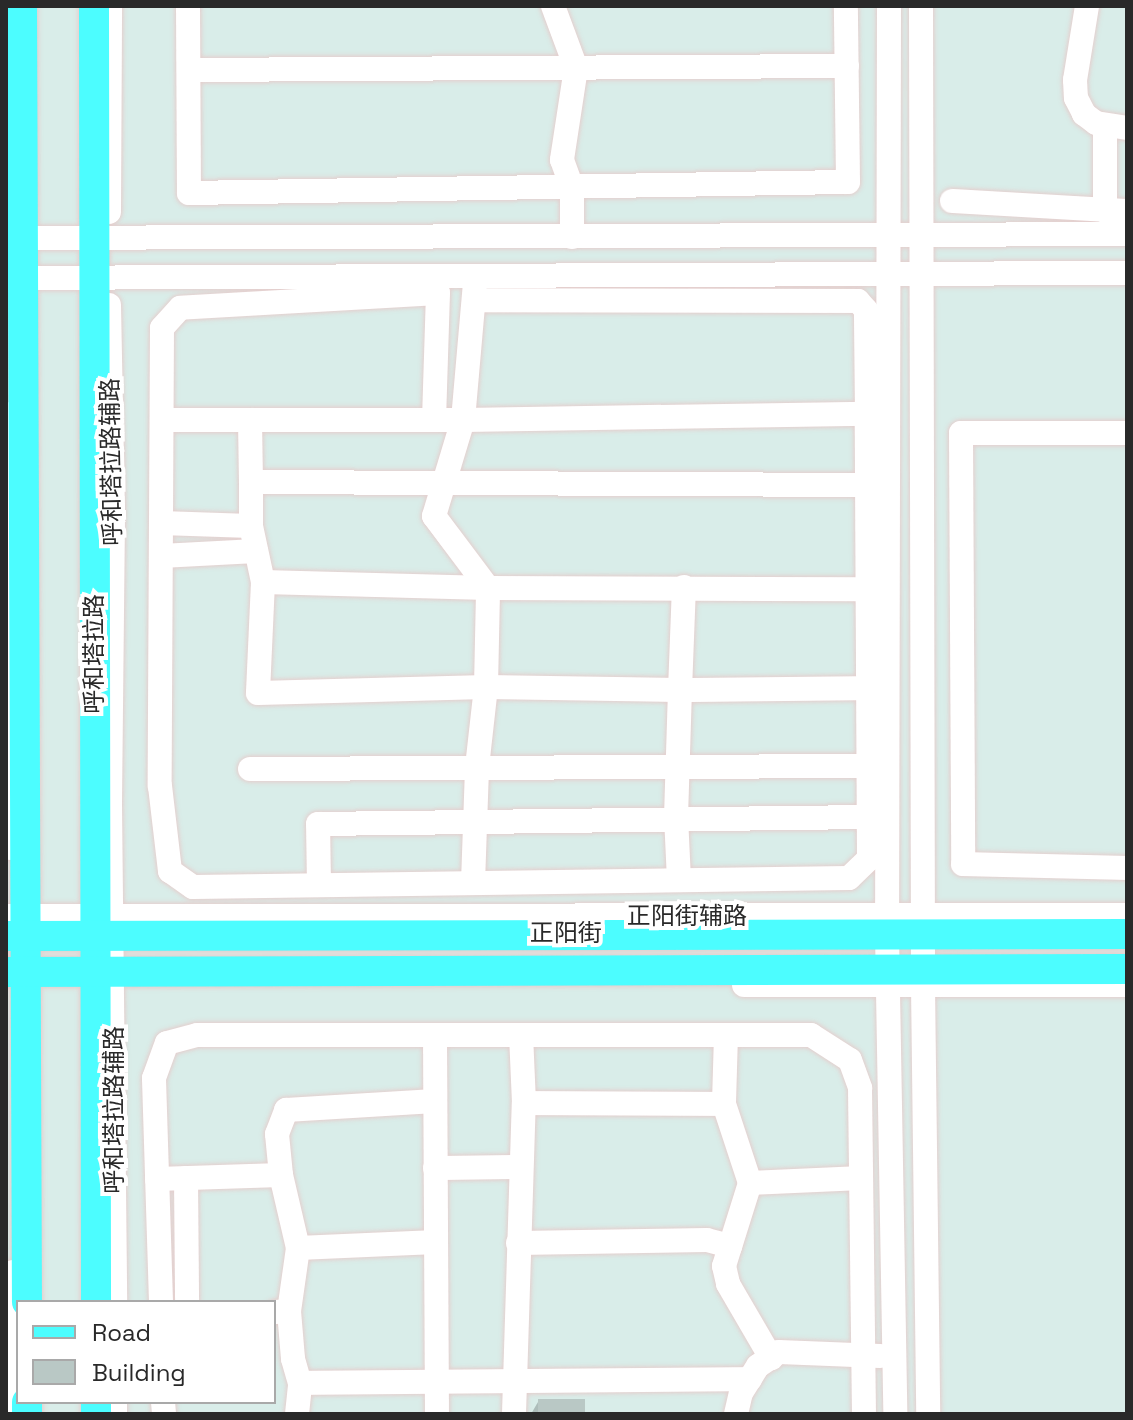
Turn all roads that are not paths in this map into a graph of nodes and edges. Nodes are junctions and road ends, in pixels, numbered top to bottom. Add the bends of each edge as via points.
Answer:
1 (22, 6) edge
2 (94, 6) edge
3 (110, 6) edge
4 (188, 6) edge
5 (553, 6) edge
6 (846, 6) edge
7 (889, 6) edge
8 (921, 6) edge
9 (1087, 6) edge
10 (847, 66) junction
11 (576, 68) junction
12 (189, 70) junction
13 (1116, 127) edge
14 (572, 187) junction
15 (952, 201) dead end
16 (1116, 211) edge
17 (1127, 234) edge
18 (890, 235) junction
19 (922, 235) junction
20 (572, 237) junction
21 (14, 238) edge
22 (102, 238) junction
23 (1127, 273) edge
24 (890, 274) junction
25 (921, 274) junction
26 (101, 277) junction
27 (14, 278) edge
28 (438, 285) junction
29 (475, 288) junction
30 (6, 414) edge
31 (867, 414) junction
32 (162, 420) junction
33 (250, 420) junction
34 (434, 420) junction
35 (463, 420) junction
36 (1127, 433) edge
37 (251, 482) junction
38 (444, 483) junction
39 (867, 485) junction
40 (161, 523) junction
41 (251, 526) junction
42 (256, 551) junction
43 (161, 556) junction
44 (263, 582) junction
45 (684, 587) junction
46 (488, 588) junction
47 (867, 589) junction
48 (486, 687) junction
49 (868, 688) junction
50 (680, 690) junction
51 (868, 766) junction
52 (477, 767) junction
53 (680, 767) junction
54 (250, 769) dead end
55 (676, 817) junction
56 (869, 817) junction
57 (476, 822) junction
58 (1127, 868) edge
59 (679, 880) junction
60 (473, 883) junction
61 (319, 885) junction
62 (1127, 915) edge
63 (923, 923) junction
64 (103, 924) junction
65 (887, 925) junction
66 (14, 926) edge
67 (1127, 934) edge
68 (1127, 969) edge
69 (104, 977) junction
70 (889, 977) junction
71 (923, 977) junction
72 (14, 979) edge
73 (1127, 985) edge
74 (435, 1035) junction
75 (521, 1035) junction
76 (726, 1035) junction
77 (435, 1101) junction
78 (524, 1103) junction
79 (724, 1104) junction
80 (519, 1167) junction
81 (435, 1168) junction
82 (281, 1175) junction
83 (186, 1178) junction
84 (861, 1178) junction
85 (157, 1179) junction
86 (750, 1183) junction
87 (436, 1242) junction
88 (518, 1243) junction
89 (730, 1246) junction
90 (298, 1248) junction
91 (27, 1300) edge
92 (96, 1300) edge
93 (115, 1300) edge
94 (161, 1300) edge
95 (187, 1300) edge
96 (282, 1312) edge
97 (863, 1356) junction
98 (894, 1356) junction
99 (771, 1358) junction
100 (514, 1379) junction
101 (750, 1379) junction
102 (300, 1383) junction
103 (437, 1383) junction
104 (13, 1414) edge
105 (297, 1414) edge
106 (437, 1414) edge
107 (514, 1414) edge
108 (736, 1414) edge
109 (864, 1414) edge
110 (895, 1414) edge
111 (928, 1414) edge

1 - 21 main road
2 - 22 main road, 呼和塔拉路
3 - 22 street
4 - 12 street
5 - 11 street
6 - 10 street
7 - 18 street
8 - 19 street
9 - 13 street via 1076,98 1084,114
10 - 11 street
10 - 14 street via 848,182
11 - 12 street
11 - 14 street via 562,160
12 - 14 street via 189,193
13 - 16 street
14 - 20 street
15 - 16 street
17 - 19 street
18 - 19 street
18 - 20 street
18 - 24 street
19 - 25 street
20 - 22 street
21 - 22 street
21 - 27 main road
22 - 26 main road, 呼和塔拉路
23 - 25 street
24 - 25 street
24 - 29 street
24 - 65 street
25 - 63 street
26 - 27 street
26 - 28 street
26 - 64 main road, 呼和塔拉路
27 - 66 main road
28 - 29 street
28 - 32 street via 180,308 162,328
28 - 34 street
29 - 31 street via 858,301 866,310
29 - 35 street
30 - 66 street
31 - 35 street
31 - 39 street
32 - 33 street
32 - 40 street
33 - 34 street
33 - 37 street
34 - 35 street
35 - 38 street
36 - 58 street via 961,433 961,481 963,864
37 - 38 street
37 - 41 street
38 - 39 street
38 - 46 street via 434,516
39 - 47 street
40 - 41 street
40 - 43 street
41 - 42 street
42 - 43 street
42 - 44 street
43 - 61 street via 160,786 170,871 193,887
44 - 46 street
44 - 48 street via 258,693
45 - 46 street
45 - 47 street
45 - 50 street
46 - 48 street
47 - 49 street
48 - 50 street
48 - 52 street
49 - 50 street
49 - 51 street
50 - 53 street
51 - 53 street
51 - 56 street
52 - 53 street
52 - 54 street
52 - 57 street
53 - 55 street
55 - 56 street
55 - 57 street
55 - 59 street
56 - 59 street via 869,859 849,878
57 - 60 street
57 - 61 street via 318,824
59 - 60 street
60 - 61 street
62 - 63 street
63 - 65 main road, 正阳街
63 - 67 main road, 正阳街
63 - 71 street
64 - 65 main road, 正阳街
64 - 66 main road, 正阳街
64 - 69 main road, 呼和塔拉路
65 - 70 street
66 - 72 main road
68 - 71 main road
69 - 70 main road
69 - 72 main road
69 - 92 main road, 呼和塔拉路
69 - 93 street, 呼和塔拉路辅路
70 - 71 main road
70 - 98 street
71 - 73 street
71 - 111 street
72 - 91 main road
72 - 104 street
74 - 75 street
74 - 77 street
74 - 85 street via 197,1035 167,1043 154,1078
75 - 76 street
75 - 78 street
76 - 79 street
76 - 84 street via 811,1035 850,1060 860,1088
77 - 81 street
77 - 82 street via 286,1110 277,1134
78 - 79 street
78 - 80 street
79 - 86 street
80 - 81 street
80 - 88 street
81 - 87 street
82 - 83 street
82 - 90 street
83 - 85 street
83 - 95 street
84 - 86 street
84 - 97 street
85 - 94 street
86 - 89 street
87 - 90 street
87 - 103 street
88 - 89 street via 707,1240
88 - 100 street
89 - 99 street via 724,1266 728,1284
90 - 96 street
96 - 102 street
97 - 98 street
97 - 99 street via 779,1352
97 - 109 street
98 - 110 street
99 - 101 street
100 - 101 street
100 - 103 street
100 - 107 street
101 - 108 street
102 - 103 street
102 - 105 street
103 - 106 street

